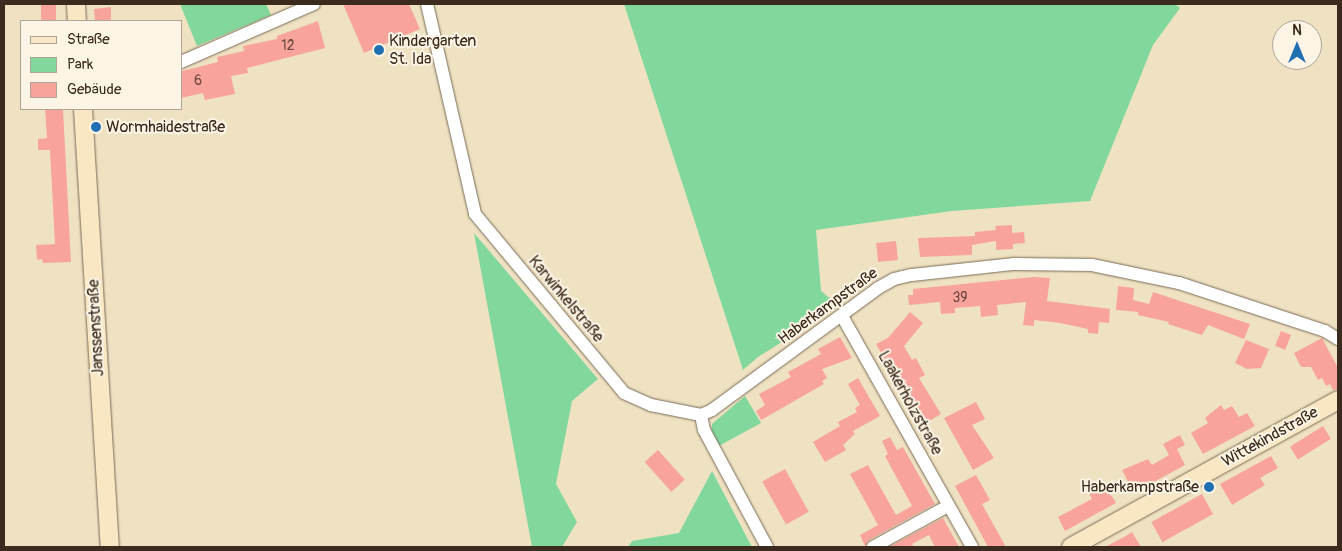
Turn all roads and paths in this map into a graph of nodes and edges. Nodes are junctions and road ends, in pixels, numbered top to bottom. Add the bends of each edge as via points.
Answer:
1 (76, 4) edge
2 (314, 4) edge
3 (427, 4) edge
4 (77, 20) edge
5 (182, 62) edge
6 (83, 110) edge
7 (842, 316) junction
8 (1338, 339) edge
9 (1338, 400) edge
10 (701, 414) junction
11 (948, 506) junction
12 (110, 547) edge
13 (767, 547) edge
14 (873, 547) edge
15 (972, 547) edge
16 (1071, 547) edge

1 - 4 main road
2 - 5 street
3 - 10 street, Karwinkelstraße via 474,214 624,393 651,405
6 - 12 main road, Janssenstraße
7 - 8 street, Haberkampstraße via 894,279 1014,264 1060,263 1136,272 1179,283 1325,331
7 - 10 street, Haberkampstraße via 712,410
7 - 11 street, Laakerholzstraße
9 - 16 main road, Wittekindstraße
10 - 13 street via 704,430
11 - 14 street
11 - 15 street, Laakerholzstraße

